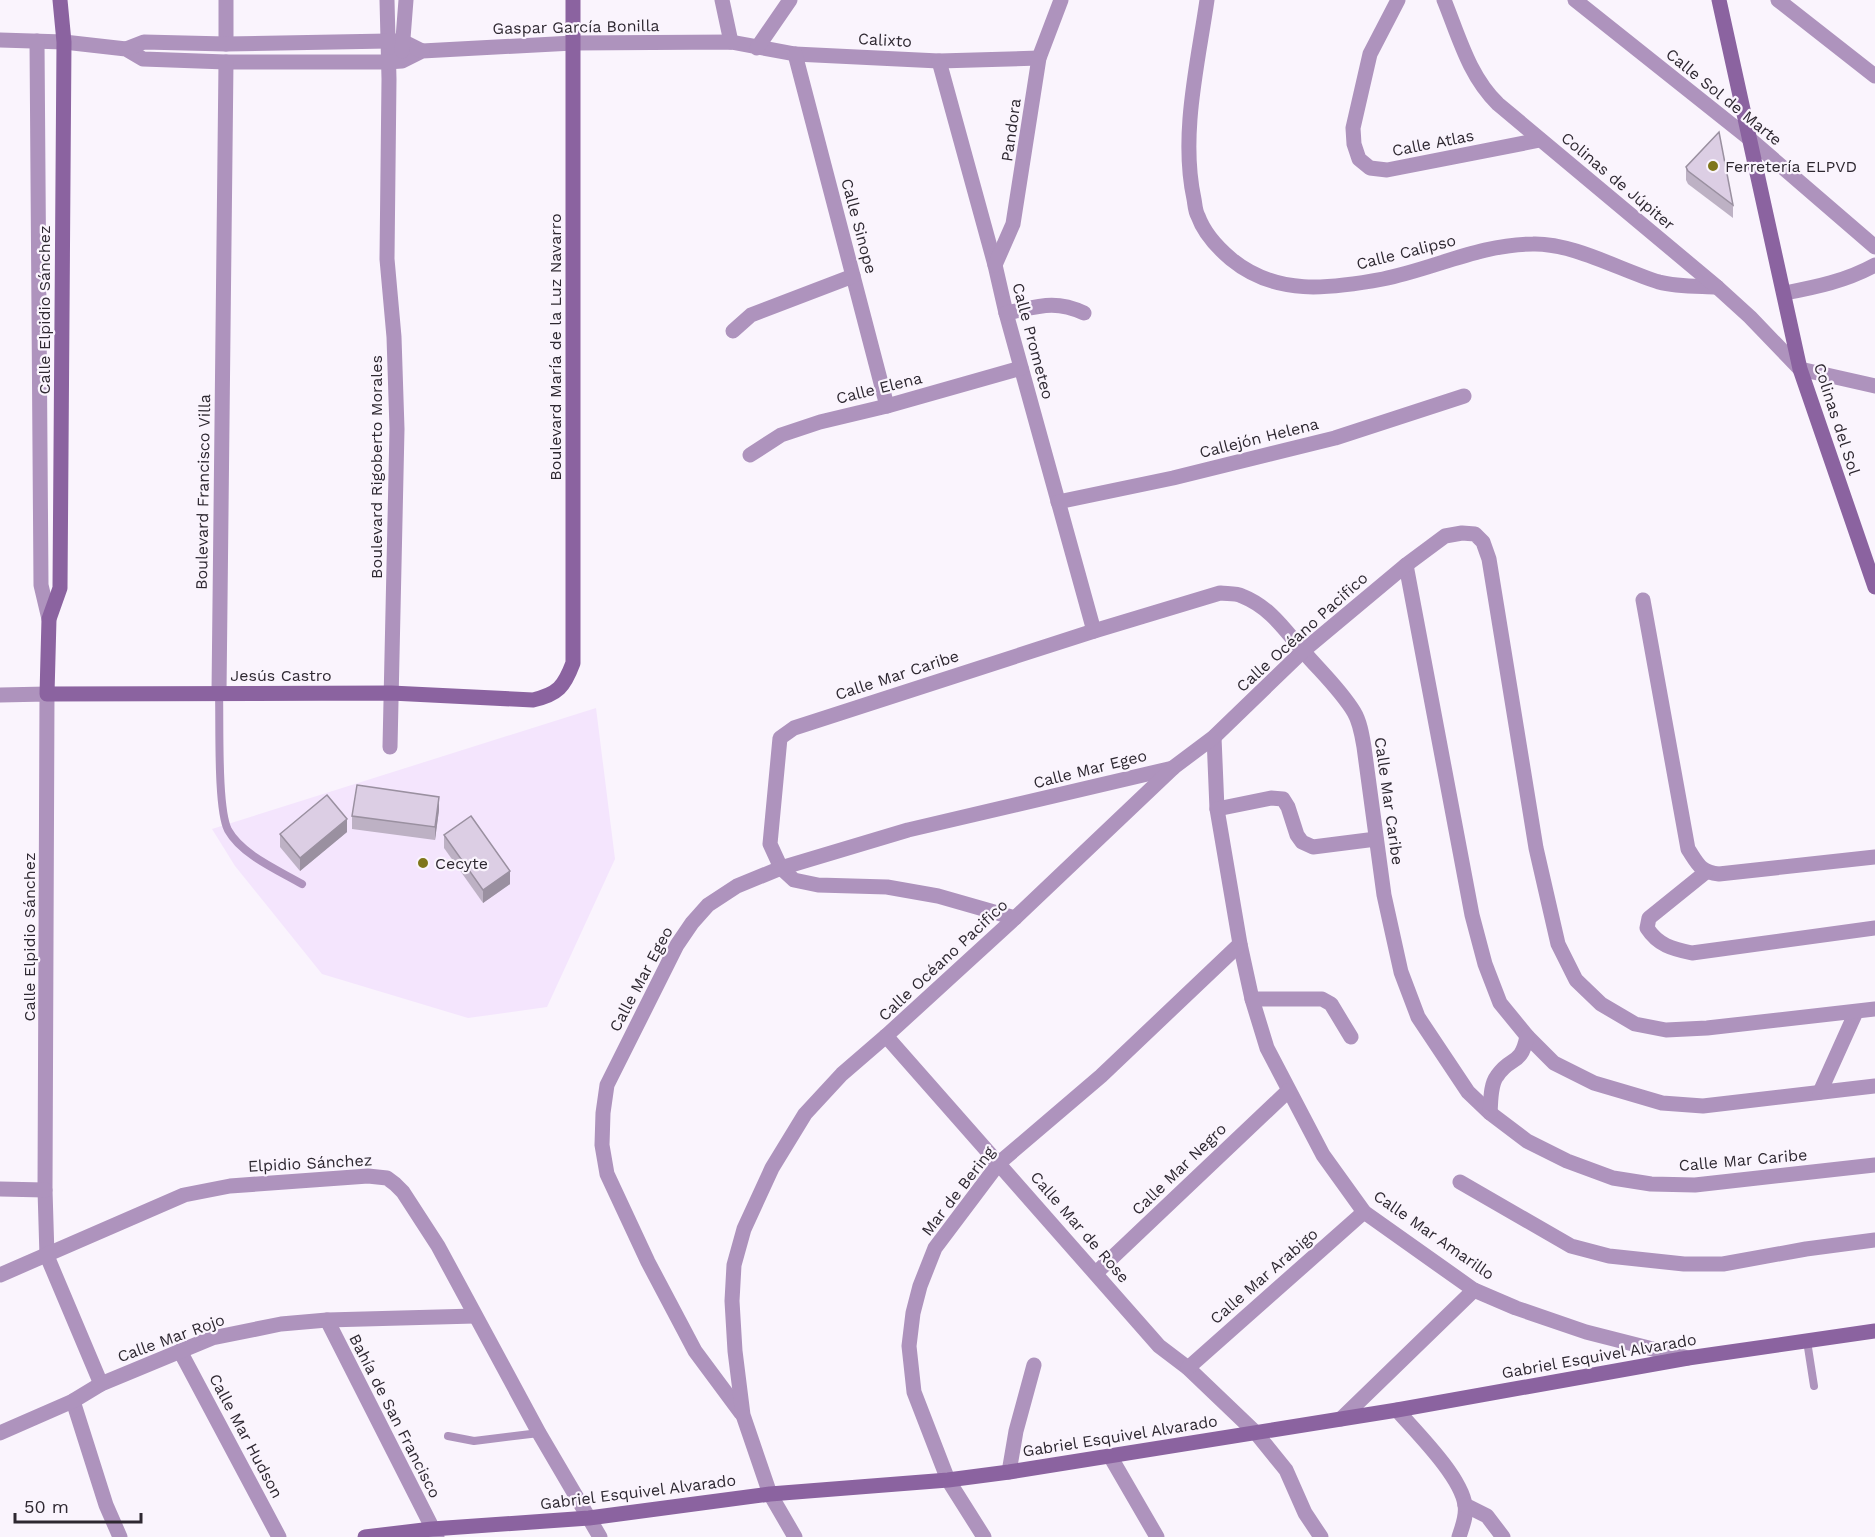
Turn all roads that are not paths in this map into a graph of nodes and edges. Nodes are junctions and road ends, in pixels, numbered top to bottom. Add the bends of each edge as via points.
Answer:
1 (60, 0) edge
2 (226, 0) edge
3 (387, 0) edge
4 (406, 0) edge
5 (573, 0) edge
6 (722, 0) edge
7 (790, 0) edge
8 (1060, 0) edge
9 (1207, 0) edge
10 (1398, 0) edge
11 (1444, 0) edge
12 (1575, 0) edge
13 (1719, 0) edge
14 (1778, 0) edge
15 (0, 40) edge
16 (37, 41) junction
17 (395, 41) junction
18 (64, 42) junction
19 (730, 42) junction
20 (573, 43) junction
21 (226, 44) junction
22 (756, 48) junction
23 (126, 49) junction
24 (422, 51) junction
25 (795, 54) junction
26 (1039, 58) junction
27 (939, 61) junction
28 (226, 62) junction
29 (395, 62) junction
30 (1875, 76) edge
31 (1540, 140) junction
32 (1751, 140) junction
33 (1875, 247) edge
34 (995, 265) junction
35 (1875, 265) edge
36 (853, 276) junction
37 (1717, 287) junction
38 (1785, 293) junction
39 (1006, 313) junction
40 (1084, 313) dead end
41 (733, 331) dead end
42 (1021, 368) junction
43 (1800, 369) junction
44 (1875, 386) edge
45 (1464, 396) dead end
46 (887, 406) junction
47 (750, 455) dead end
48 (1058, 502) junction
49 (1406, 565) junction
50 (1875, 587) edge
51 (1643, 600) dead end
52 (49, 619) junction
53 (1094, 631) junction
54 (1303, 651) junction
55 (559, 690) joint
56 (219, 693) junction
57 (391, 693) junction
58 (47, 694) junction
59 (0, 695) edge
60 (1214, 737) junction
61 (390, 747) dead end
62 (1174, 767) junction
63 (1217, 809) junction
64 (1376, 839) junction
65 (1875, 857) edge
66 (781, 868) junction
67 (1707, 872) junction
68 (302, 884) dead end
69 (1015, 918) junction
70 (1875, 928) edge
71 (1240, 944) junction
72 (1252, 999) junction
73 (1875, 1009) edge
74 (1856, 1012) junction
75 (886, 1036) junction
76 (1527, 1036) junction
77 (1351, 1037) dead end
78 (1875, 1086) edge
79 (1288, 1091) junction
80 (1820, 1092) junction
81 (1490, 1113) junction
82 (999, 1163) junction
83 (1875, 1165) edge
84 (1460, 1182) dead end
85 (0, 1189) edge
86 (45, 1190) junction
87 (1364, 1212) junction
88 (1875, 1240) edge
89 (47, 1256) junction
90 (1096, 1273) junction
91 (0, 1275) edge
92 (1474, 1290) junction
93 (475, 1316) junction
94 (327, 1320) junction
95 (1875, 1331) edge
96 (1807, 1341) junction
97 (180, 1351) junction
98 (1688, 1358) junction
99 (1034, 1365) dead end
100 (1188, 1368) junction
101 (101, 1384) junction
102 (1814, 1386) dead end
103 (73, 1401) junction
104 (1397, 1410) junction
105 (743, 1415) junction
106 (1341, 1419) junction
107 (0, 1433) edge
108 (1256, 1433) junction
109 (539, 1434) junction
110 (448, 1436) dead end
111 (1110, 1456) junction
112 (1009, 1472) junction
113 (948, 1480) junction
114 (770, 1494) junction
115 (1465, 1505) junction
116 (589, 1518) junction
117 (434, 1533) edge
118 (120, 1537) edge
119 (279, 1537) edge
120 (365, 1537) edge
121 (600, 1537) edge
122 (795, 1537) edge
123 (984, 1537) edge
124 (1157, 1537) edge
125 (1321, 1537) edge
126 (1459, 1537) edge
127 (1503, 1537) edge

1 - 18 street, Calle Elpidio Sánchez
2 - 21 street
3 - 17 street, Boulevard Rigoberto Morales
4 - 17 street, Boulevard Rigoberto Morales
5 - 20 street, Boulevard María de la Luz Navarro
6 - 19 street
7 - 22 street
8 - 26 street, Pandora
9 - 37 street, Calle Calipso via 1189,132 1190,179 1198,216 1217,247 1243,269 1273,283 1304,287 1385,278 1496,247 1534,244 1587,256 1661,283
10 - 31 street, Calle Atlas via 1370,54 1353,128 1353,144 1359,159 1370,168 1388,170
11 - 31 street, Colinas de Júpiter via 1483,90
12 - 32 street, Calle Sol de Marte
13 - 32 street, Colinas del Sol
14 - 30 street
15 - 16 street, Gaspar García Bonilla
16 - 18 street, Gaspar García Bonilla
16 - 52 street, Calle Elpidio Sánchez via 41,585
17 - 21 street, Gaspar García Bonilla
17 - 24 street, Gaspar García Bonilla
17 - 29 street, Boulevard Rigoberto Morales
18 - 23 street, Gaspar García Bonilla
18 - 52 street, Calle Elpidio Sánchez via 60,588
19 - 20 street, Gaspar García Bonilla
19 - 22 street, Calixto
20 - 24 street, Gaspar García Bonilla
20 - 55 street, Boulevard María de la Luz Navarro via 573,663
21 - 23 street, Gaspar García Bonilla via 144,42
22 - 25 street, Calixto
23 - 28 street, Gaspar García Bonilla via 144,59
24 - 29 street, Gaspar García Bonilla
25 - 27 street, Calixto
25 - 36 street, Calle Sinope
26 - 27 street, Calixto
26 - 34 street, Pandora via 1013,224
27 - 34 street, Calle Prometeo
28 - 29 street, Gaspar García Bonilla
28 - 56 street, Boulevard Francisco Villa
29 - 57 street, Boulevard Rigoberto Morales via 389,80 387,259 397,429
31 - 37 street, Colinas de Júpiter
32 - 33 street, Calle Sol de Marte
32 - 38 street, Colinas del Sol
34 - 39 street, Calle Prometeo
35 - 38 street via 1833,284
36 - 41 street via 751,315
36 - 46 street, Calle Sinope
37 - 43 street, Colinas de Júpiter
38 - 43 street, Colinas del Sol
39 - 40 street via 1050,305 1068,305
39 - 42 street, Calle Prometeo
42 - 46 street, Calle Elena
42 - 48 street, Calle Prometeo
43 - 44 street
43 - 50 street, Colinas del Sol
45 - 48 street, Callejón Helena via 1335,438
46 - 47 street, Calle Elena via 782,435
48 - 53 street, Calle Prometeo
49 - 54 street, Calle Océano Pacifico
49 - 74 street, Calle Océano Pacifico via 1446,536 1474,534 1483,542 1489,559 1536,848 1558,944 1576,980 1601,1004 1635,1024 1666,1030
49 - 76 street via 1472,915 1500,1003
51 - 67 street via 1688,849
52 - 58 street, Calle Elpidio Sánchez
53 - 54 street, Calle Mar Caribe via 1220,593 1241,595 1278,620
53 - 66 street, Calle Mar Caribe via 794,728 780,738 770,844
54 - 60 street, Calle Océano Pacifico
54 - 64 street, Calle Mar Caribe via 1333,682 1354,712 1360,728
55 - 57 street, Jesús Castro via 533,700
56 - 57 street, Jesús Castro
56 - 58 street, Jesús Castro
56 - 68 lane, Boulevard Francisco Villa via 222,806 228,830 249,853
57 - 61 street, Boulevard Rigoberto Morales
58 - 59 street, Jesús Castro
58 - 86 street, Calle Elpidio Sánchez
60 - 62 street, Calle Océano Pacifico
60 - 63 street, Calle Mar Amarillo
62 - 66 street, Calle Mar Egeo via 908,830
62 - 69 street, Calle Océano Pacifico
63 - 64 street via 1282,799 1297,835 1313,847
63 - 71 street, Calle Mar Amarillo
64 - 81 street, Calle Mar Caribe via 1401,972 1418,1017 1468,1092
65 - 67 street via 1719,874
66 - 69 street via 794,880 818,885 887,887 938,896
66 - 105 street, Calle Mar Egeo via 737,886 708,905 692,923 614,1068 603,1113 602,1145 607,1174 620,1206 695,1352
67 - 70 street via 1649,918 1647,928 1654,939 1692,953
69 - 75 street, Calle Océano Pacifico
71 - 72 street, Calle Mar Amarillo
71 - 82 street, Mar de Bering via 1101,1076
72 - 77 street via 1322,999 1331,1004
72 - 79 street, Calle Mar Amarillo via 1267,1048
73 - 74 street
74 - 80 street
75 - 82 street, Calle Mar de Rose
75 - 105 street, Calle Océano Pacifico via 805,1113 772,1168 744,1229 734,1265 732,1301
76 - 80 street via 1554,1063 1584,1078 1662,1102 1703,1106
76 - 81 street via 1518,1059 1495,1078
78 - 80 street
79 - 87 street, Calle Mar Amarillo via 1323,1155
79 - 90 street, Calle Mar Negro
81 - 83 street, Calle Mar Caribe via 1527,1141 1567,1161 1613,1178 1651,1184 1695,1185
82 - 90 street, Calle Mar de Rose
82 - 113 street, Mar de Bering via 935,1248 913,1313 909,1346 914,1392
84 - 88 street via 1571,1245 1609,1256 1723,1264
85 - 86 street
86 - 89 street, Calle Elpidio Sánchez
87 - 92 street, Calle Mar Amarillo
87 - 100 street, Calle Mar Arabigo
89 - 91 street, Elpidio Sánchez
89 - 93 street, Elpidio Sánchez via 204,1190 378,1176 387,1178 403,1192 438,1246
89 - 101 street
90 - 100 street, Calle Mar de Rose via 1159,1346
92 - 98 street, Calle Mar Amarillo via 1586,1332
92 - 106 street
93 - 94 street, Calle Mar Rojo
93 - 109 street, Elpidio Sánchez
94 - 97 street, Calle Mar Rojo via 281,1324 212,1338
94 - 117 street, Bahía de San Francisco
95 - 96 street, Gabriel Esquivel Alvarado
96 - 98 street, Gabriel Esquivel Alvarado
96 - 102 lane
97 - 101 street, Calle Mar Rojo
97 - 119 street, Calle Mar Hudson
98 - 104 street, Gabriel Esquivel Alvarado
99 - 112 street
100 - 108 street, Calle Mar de Rose
101 - 103 street, Calle Mar Rojo
103 - 107 street, Calle Mar Rojo
103 - 118 street
104 - 106 street, Gabriel Esquivel Alvarado
104 - 115 street via 1458,1483
105 - 114 street, Calle Océano Pacifico
106 - 108 street, Gabriel Esquivel Alvarado
108 - 111 street, Gabriel Esquivel Alvarado
108 - 125 street, Calle Mar de Rose via 1286,1470 1305,1513
109 - 110 lane via 474,1441
109 - 116 street, Elpidio Sánchez
111 - 112 street, Gabriel Esquivel Alvarado
111 - 124 street
112 - 113 street, Gabriel Esquivel Alvarado
113 - 114 street, Gabriel Esquivel Alvarado
113 - 123 street, Mar de Bering
114 - 116 street, Gabriel Esquivel Alvarado
114 - 122 street, Calle Océano Pacifico
115 - 126 street
115 - 127 street via 1487,1516
116 - 117 street, Gabriel Esquivel Alvarado
116 - 121 street, Elpidio Sánchez
117 - 120 street, Gabriel Esquivel Alvarado

